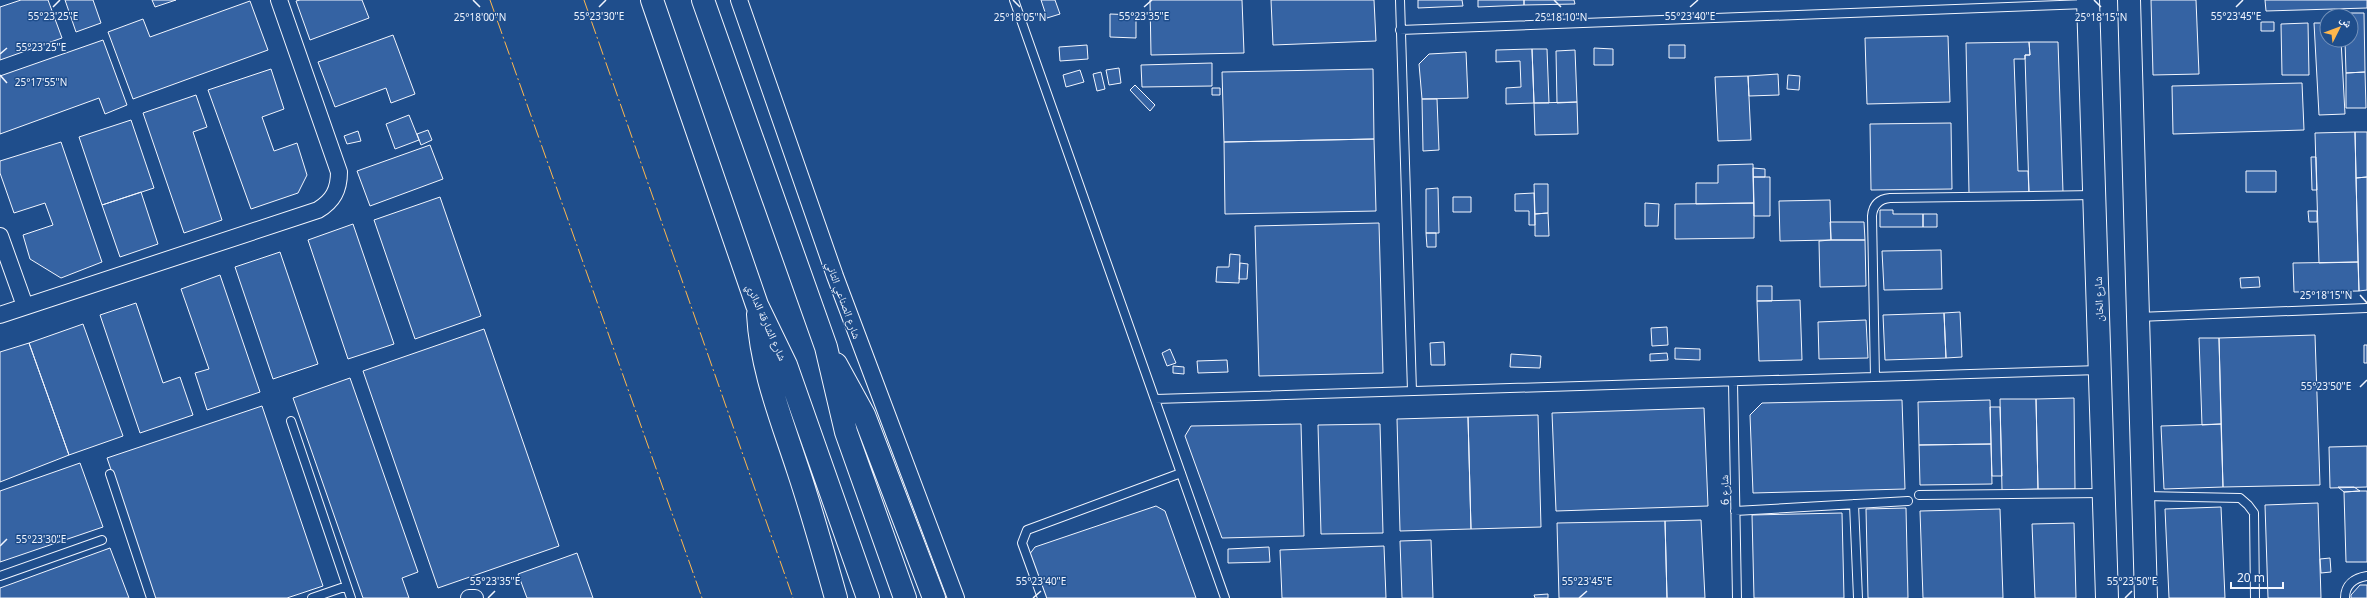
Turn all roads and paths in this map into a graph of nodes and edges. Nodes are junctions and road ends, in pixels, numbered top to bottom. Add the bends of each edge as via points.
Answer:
1 (279, 0) edge
2 (652, 0) edge
3 (703, 0) edge
4 (739, 0) edge
5 (1014, 0) edge
6 (1400, 0) edge
7 (2129, 0) edge
8 (2089, 2) edge
9 (1400, 30) junction
10 (2095, 195) junction
11 (0, 236) edge
12 (757, 305) junction
13 (25, 306) junction
14 (2367, 308) edge
15 (0, 315) edge
16 (2138, 317) junction
17 (826, 347) junction
18 (2100, 370) junction
19 (1875, 377) junction
20 (1733, 382) junction
21 (1412, 391) junction
22 (1155, 399) junction
23 (291, 421) dead end
24 (1181, 473) junction
25 (110, 474) dead end
26 (2103, 493) junction
27 (1919, 495) dead end
28 (2144, 496) junction
29 (1908, 501) dead end
30 (1854, 504) junction
31 (1735, 511) junction
32 (102, 540) dead end
33 (0, 576) edge
34 (2367, 576) edge
35 (347, 586) junction
36 (151, 598) edge
37 (312, 598) edge
38 (351, 598) edge
39 (469, 598) edge
40 (475, 598) edge
41 (836, 598) edge
42 (868, 598) edge
43 (905, 598) edge
44 (934, 598) edge
45 (956, 598) edge
46 (1042, 598) edge
47 (1225, 598) edge
48 (1737, 598) edge
49 (1858, 598) edge
50 (2107, 598) edge
51 (2146, 598) edge
52 (2255, 598) edge
53 (2345, 598) edge

1 - 13 street via 335,162 326,190 306,212
2 - 12 main road, شارع الشارقة الدائري
3 - 17 main road
4 - 45 street, شارع الصناعي الثاني via 835,276
5 - 22 lane
6 - 9 lane
7 - 16 main road
8 - 9 lane
8 - 10 main road, شارع الخان
9 - 21 lane
10 - 18 main road, شارع الخان
10 - 19 lane via 1890,198 1879,202 1872,216
11 - 13 street
12 - 41 main road via 759,343 764,367 807,497
12 - 42 main road, شارع الشارقة الدائري via 786,365
13 - 15 street
14 - 16 lane
16 - 28 main road
17 - 43 main road via 846,432
17 - 44 main road via 864,415
18 - 19 lane
18 - 26 main road, شارع الخان
19 - 20 lane
20 - 21 lane
20 - 31 lane, شارع 6
21 - 22 lane
22 - 24 lane
23 - 35 lane
24 - 46 lane via 1027,530 1022,543
24 - 47 lane
25 - 36 lane
26 - 27 lane
26 - 50 main road, شارع الخان
28 - 51 main road
28 - 52 lane via 2240,498 2248,505 2254,513
29 - 30 lane
30 - 31 lane
30 - 49 lane
31 - 48 lane, شارع 6
32 - 33 lane
34 - 53 lane via 2357,577 2345,592
35 - 37 lane
35 - 38 lane
39 - 40 street

